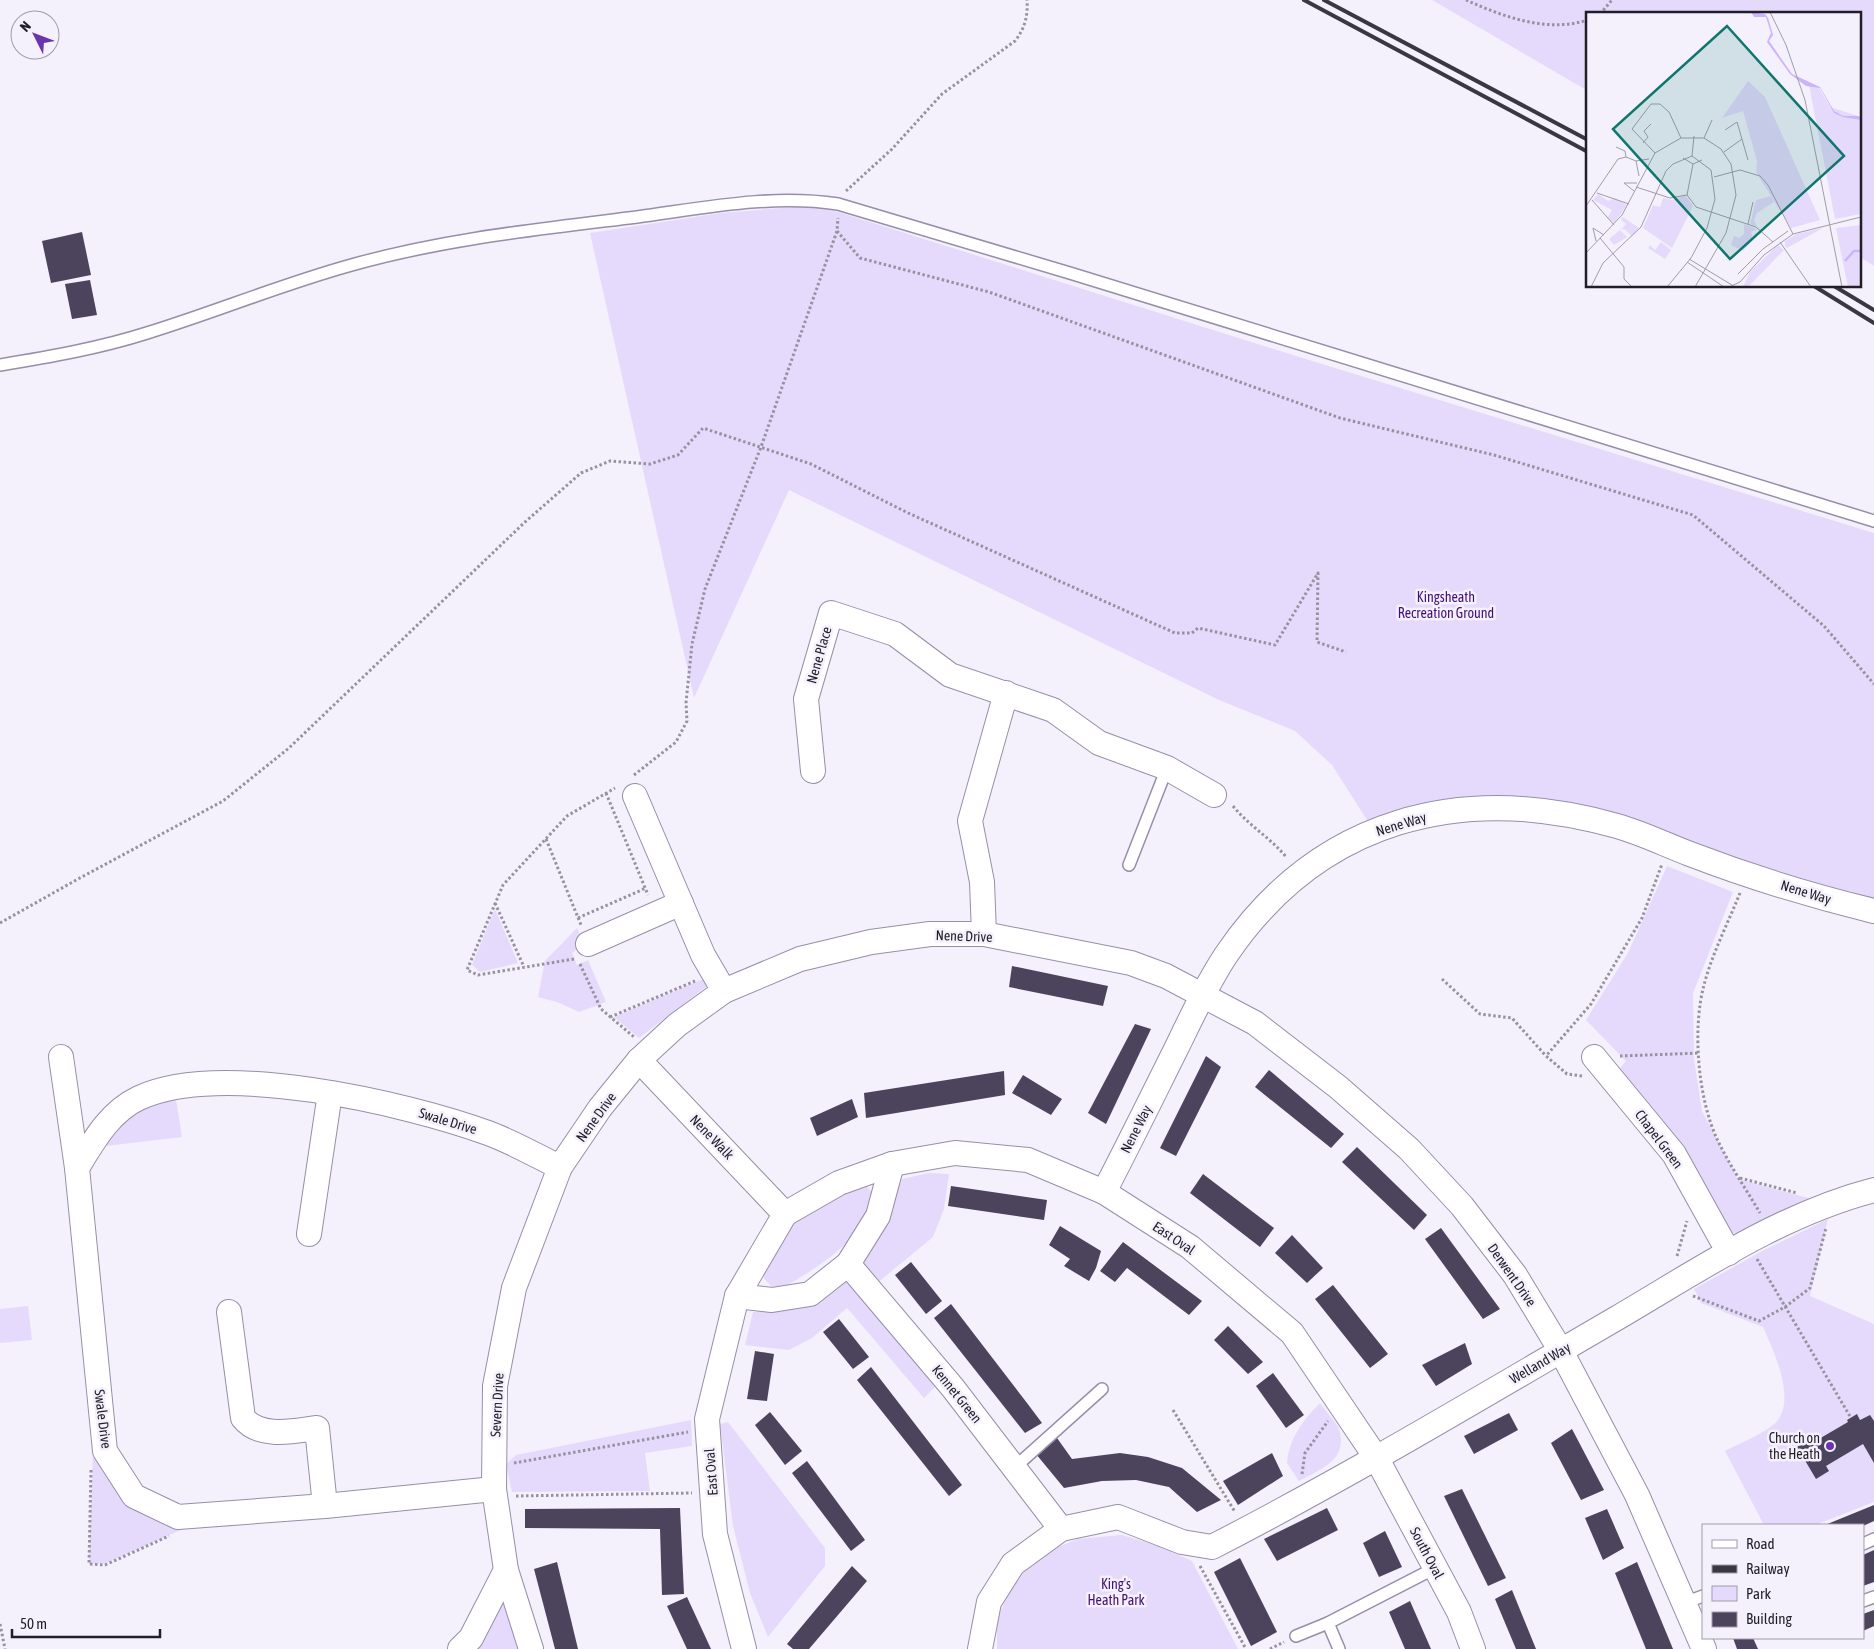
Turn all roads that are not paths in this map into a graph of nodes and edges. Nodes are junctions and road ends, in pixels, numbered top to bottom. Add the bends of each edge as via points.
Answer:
1 (0, 365) edge
2 (1874, 521) edge
3 (1006, 693) junction
4 (1167, 768) junction
5 (813, 771) dead end
6 (632, 788) road end
7 (1214, 795) road end
8 (1129, 865) dead end
9 (681, 903) junction
10 (1874, 911) edge
11 (984, 934) junction
12 (585, 951) road end
13 (719, 982) junction
14 (1203, 994) junction
15 (60, 1057) dead end
16 (1594, 1057) road end
17 (639, 1060) junction
18 (330, 1093) junction
19 (892, 1164) junction
20 (560, 1167) junction
21 (77, 1168) junction
22 (1874, 1190) edge
23 (1104, 1192) junction
24 (785, 1214) junction
25 (309, 1234) dead end
26 (1738, 1248) junction
27 (848, 1264) junction
28 (737, 1296) junction
29 (229, 1312) dead end
30 (1560, 1351) junction
31 (1102, 1389) dead end
32 (1377, 1459) junction
33 (1014, 1468) junction
34 (495, 1484) junction
35 (325, 1506) junction
36 (1061, 1529) junction
37 (1435, 1568) junction
38 (506, 1570) junction
39 (1694, 1599) edge
40 (1328, 1623) junction
41 (1296, 1636) dead end
42 (460, 1649) edge
43 (531, 1649) edge
44 (744, 1649) edge
45 (980, 1649) edge
46 (1339, 1649) edge
47 (1473, 1649) edge
48 (1704, 1649) edge

1 - 2 lane via 146,334 347,266 462,241 766,201 807,200 838,204
3 - 4 street, Nene Place via 1053,710 1099,743
3 - 5 street, Nene Place via 950,675 895,634 831,613 806,699
3 - 11 street via 970,821 982,882
4 - 7 street, Nene Place
4 - 8 lane
6 - 9 street
9 - 12 street
9 - 13 street
10 - 14 street, Nene Way via 1748,874 1618,826 1520,807 1459,809 1375,831 1349,842 1301,873 1244,930
11 - 13 street, Nene Drive via 930,934 872,942
11 - 14 street, Nene Drive via 1131,963
13 - 17 street, Nene Drive
14 - 23 street, Nene Way
14 - 30 street, Derwent Drive via 1254,1023 1300,1056 1408,1149 1462,1206 1516,1275
15 - 21 street, Swale Drive
16 - 26 street, Chapel Green via 1674,1154 1700,1201
17 - 20 street, Nene Drive via 600,1108
17 - 24 street, Nene Walk
18 - 20 street, Swale Drive via 397,1106 489,1133
18 - 21 street, Swale Drive via 265,1084 169,1087 138,1099 118,1112 101,1130
18 - 25 street
19 - 23 street, East Oval via 955,1153 1028,1160
19 - 24 street, East Oval via 839,1183
19 - 27 street via 878,1216
20 - 34 street, Severn Drive via 514,1288 495,1386
21 - 35 street, Swale Drive via 105,1451 134,1496 178,1517
22 - 26 street, Welland Way via 1822,1206
23 - 32 street, East Oval via 1190,1247 1292,1333
24 - 28 street, East Oval
26 - 30 street, Welland Way
27 - 28 street via 810,1294 772,1300
27 - 33 street, Kennet Green via 953,1388
28 - 44 street, East Oval via 708,1428 716,1534
29 - 35 street via 243,1418 260,1430 284,1432 317,1428
30 - 32 street, Welland Way
30 - 39 street, Derwent Drive
31 - 33 lane
32 - 36 street, Welland Way via 1212,1547 1187,1543 1118,1517
32 - 37 street, South Oval
33 - 36 street, Kennet Green
34 - 35 street, Swale Drive
34 - 38 street, Severn Drive
36 - 45 street via 1013,1564 989,1602
37 - 40 lane
37 - 47 street, South Oval via 1459,1612
38 - 42 street via 471,1638
38 - 43 street, Severn Drive
39 - 48 street, Derwent Drive
40 - 41 lane
40 - 46 lane

